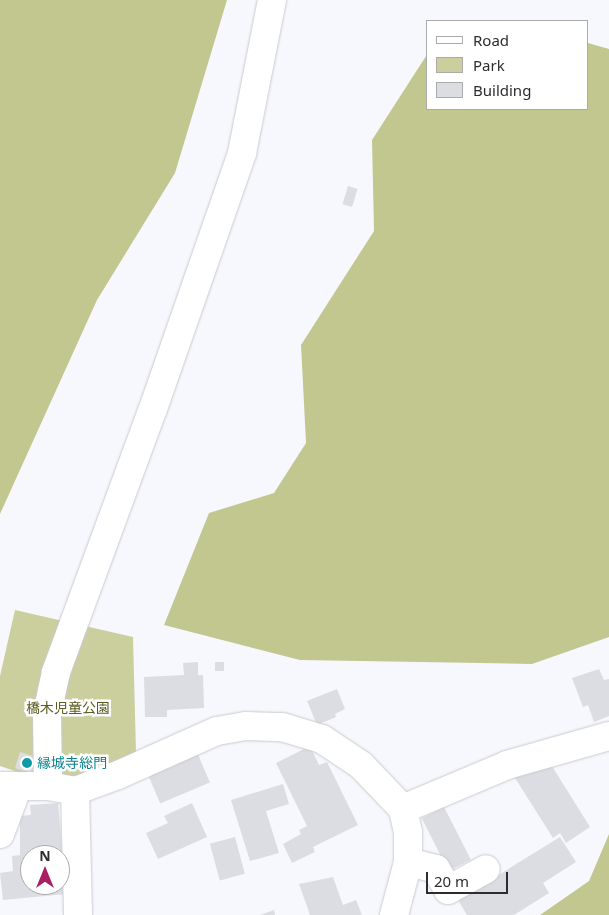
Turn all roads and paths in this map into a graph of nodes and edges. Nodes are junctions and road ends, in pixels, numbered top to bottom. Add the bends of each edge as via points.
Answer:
1 (272, 0) edge
2 (609, 736) edge
3 (9, 786) edge
4 (48, 786) junction
5 (75, 791) junction
6 (403, 810) junction
7 (0, 834) edge
8 (408, 862) junction
9 (486, 869) dead end
10 (78, 915) edge
11 (394, 915) edge

1 - 4 street via 242,153 153,409 56,672 47,714
2 - 6 street via 507,765
3 - 4 street
3 - 7 street
4 - 5 street
5 - 6 street via 217,731 246,726 282,726 322,740 361,765
5 - 10 street
6 - 8 street via 408,832
8 - 9 street via 436,869 448,890
8 - 11 street

